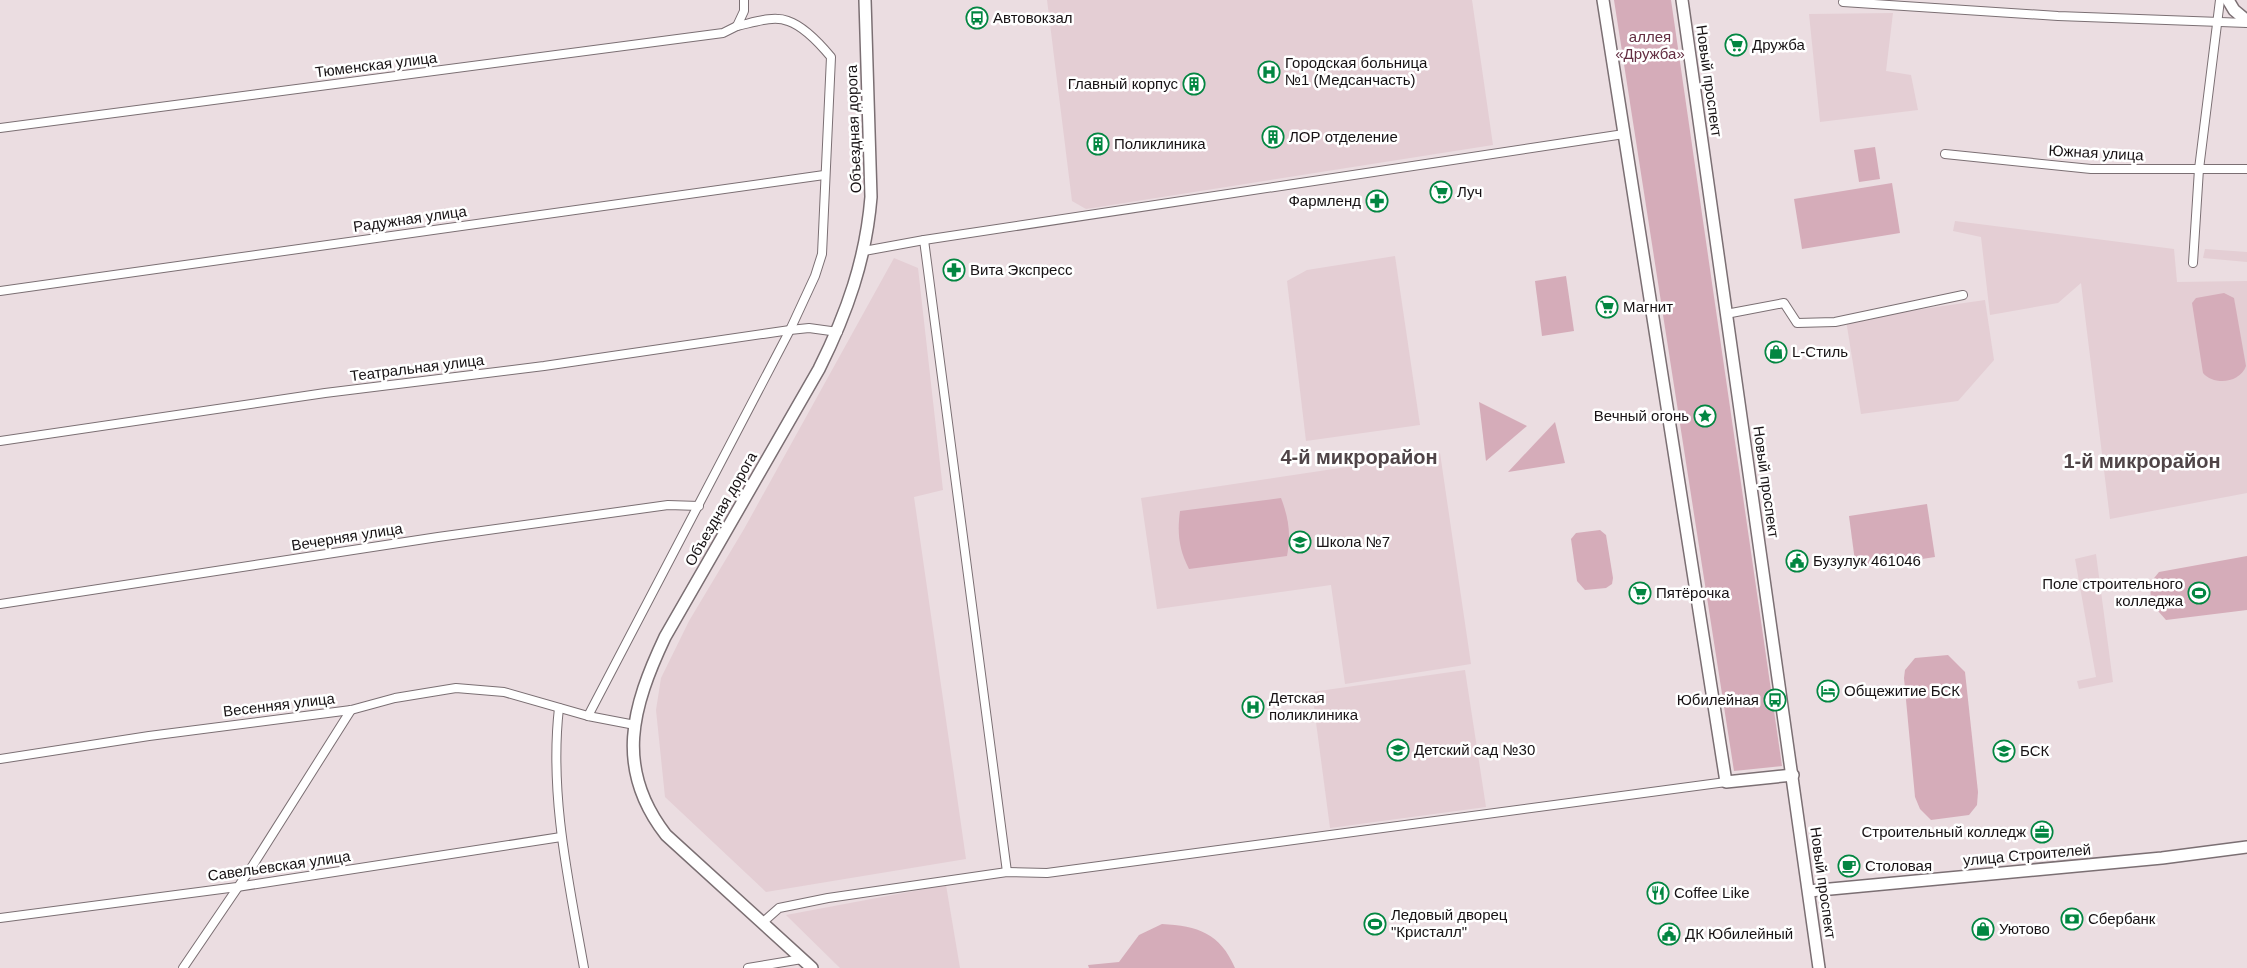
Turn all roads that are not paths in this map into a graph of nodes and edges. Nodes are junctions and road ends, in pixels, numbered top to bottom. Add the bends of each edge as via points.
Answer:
1 (744, 0) edge
2 (865, 0) edge
3 (1603, 0) edge
4 (1682, 0) edge
5 (2220, 0) edge
6 (2228, 0) edge
7 (1844, 1) edge
8 (2247, 22) edge
9 (2216, 24) junction
10 (738, 26) junction
11 (0, 128) edge
12 (1624, 134) junction
13 (1945, 154) dead end
14 (2199, 169) junction
15 (2247, 169) edge
16 (824, 175) junction
17 (924, 240) junction
18 (864, 251) junction
19 (2192, 263) dead end
20 (0, 291) edge
21 (1963, 294) dead end
22 (1726, 314) junction
23 (790, 330) junction
24 (838, 332) junction
25 (0, 442) edge
26 (699, 506) junction
27 (0, 604) edge
28 (559, 708) junction
29 (351, 710) junction
30 (588, 716) junction
31 (635, 725) junction
32 (0, 759) edge
33 (1793, 775) junction
34 (1726, 782) junction
35 (561, 837) junction
36 (2247, 847) edge
37 (1007, 872) junction
38 (237, 887) junction
39 (1809, 891) junction
40 (0, 918) edge
41 (762, 922) junction
42 (802, 959) junction
43 (183, 968) edge
44 (584, 968) edge
45 (748, 968) edge
46 (812, 968) edge
47 (1819, 968) edge

1 - 10 street
2 - 18 street, Объездная дорога via 871,197
3 - 12 street
4 - 22 street, Новый проспект
5 - 9 street
6 - 8 street
7 - 9 street
8 - 9 street
9 - 14 street
10 - 11 street, Тюменская улица via 713,35
10 - 16 street, Тюменская улица via 769,20 788,21 819,43 831,57
12 - 17 street
12 - 34 street
13 - 14 street, Южная улица via 2091,169
14 - 15 street, Южная улица
14 - 19 street
16 - 20 street, Радужная улица
16 - 23 street via 822,254
17 - 18 street
17 - 37 street
18 - 24 street, Объездная дорога via 858,278
21 - 22 street via 1835,322 1797,323 1784,303
22 - 33 street, Новый проспект
23 - 24 street, Театральная улица
23 - 25 street, Театральная улица via 544,366 325,393
23 - 26 street
24 - 31 street, Объездная дорога via 735,517 675,616 648,674
26 - 27 street, Вечерняя улица via 668,506 438,537
26 - 30 street
28 - 29 street, Весенняя улица via 504,692 456,688 395,698
28 - 30 street, Весенняя улица
28 - 35 street via 555,741
29 - 32 street, Весенняя улица
29 - 38 street
30 - 31 street, Весенняя улица
31 - 41 street, Объездная дорога via 634,772 653,818 690,858
33 - 34 street
33 - 39 street, Новый проспект
34 - 37 street via 1047,873
35 - 38 street, Савельевская улица
35 - 44 street
36 - 39 street, улица Строителей via 2153,859
37 - 41 street via 794,904 779,908
38 - 40 street, Савельевская улица
38 - 43 street
39 - 47 street, Новый проспект
41 - 42 street, Объездная дорога
42 - 45 street
42 - 46 street, Объездная дорога

